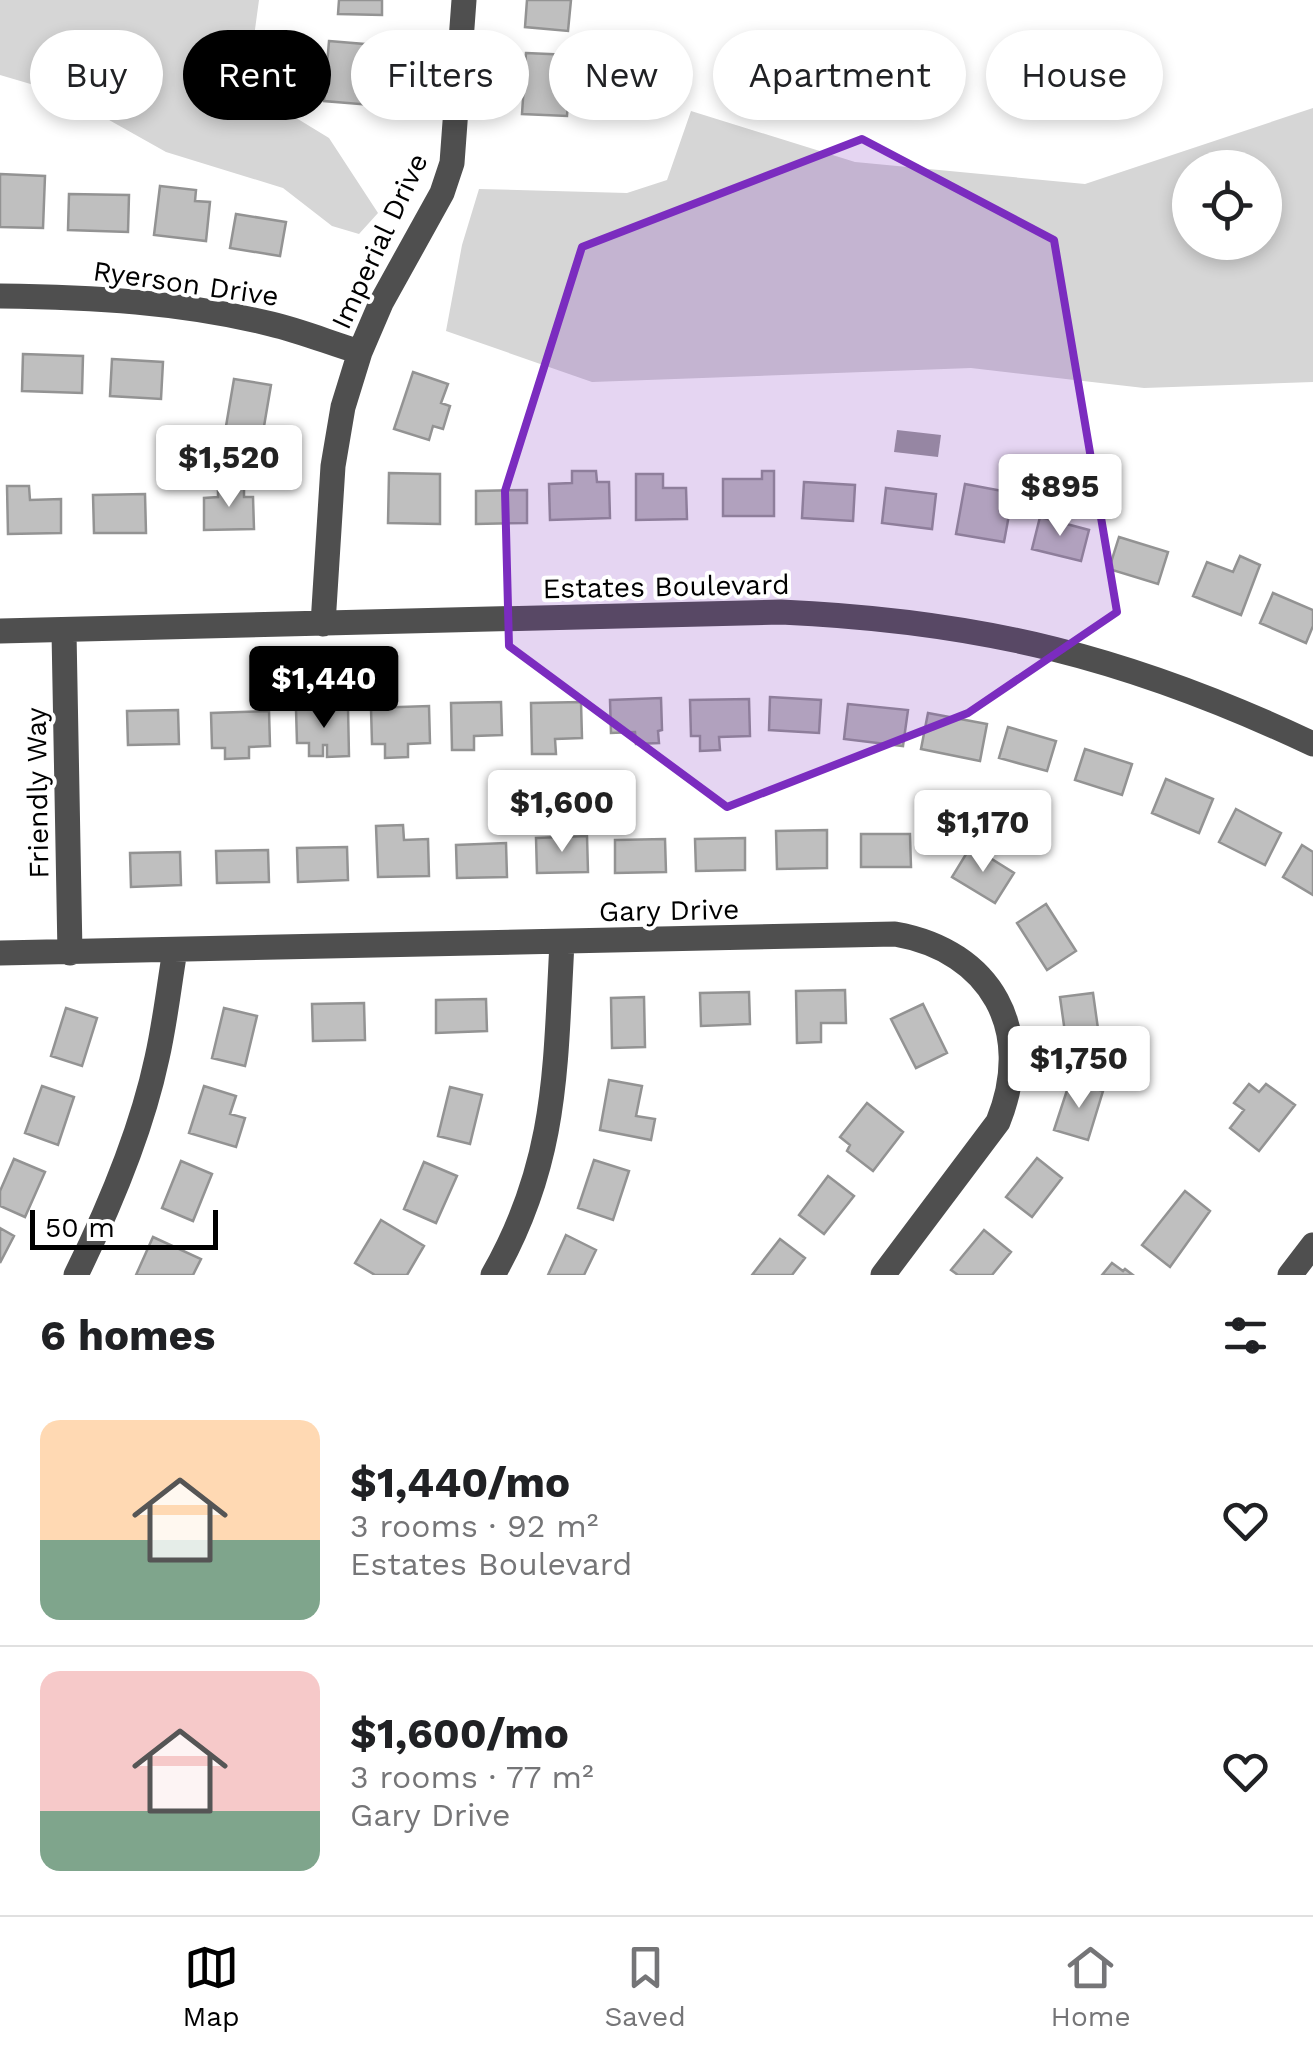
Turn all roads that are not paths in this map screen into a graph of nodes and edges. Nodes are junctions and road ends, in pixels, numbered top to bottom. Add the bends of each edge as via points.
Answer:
1 (464, 0) edge
2 (0, 296) edge
3 (360, 352) junction
4 (323, 624) junction
5 (0, 631) edge
6 (64, 632) junction
7 (1313, 744) edge
8 (562, 942) junction
9 (175, 950) junction
10 (70, 952) junction
11 (0, 953) edge
12 (1313, 1245) edge
13 (76, 1275) edge
14 (493, 1275) edge
15 (883, 1275) edge
16 (1290, 1275) edge

1 - 3 street, Imperial Drive via 452,163
2 - 3 street, Ryerson Drive via 144,302 222,314
3 - 4 street, Imperial Drive via 332,466
4 - 6 street, Estates Boulevard
4 - 7 street, Estates Boulevard via 781,612 966,628 1106,660
5 - 6 street, Estates Boulevard
6 - 10 street, Friendly Way
8 - 9 street, Gary Drive
8 - 14 street via 548,1134 524,1213
8 - 15 street, Gary Drive via 895,934 948,950 970,966 1008,1026 1008,1097 998,1122
9 - 10 street, Gary Drive
9 - 13 street via 149,1089
10 - 11 street, Gary Drive
12 - 16 street

